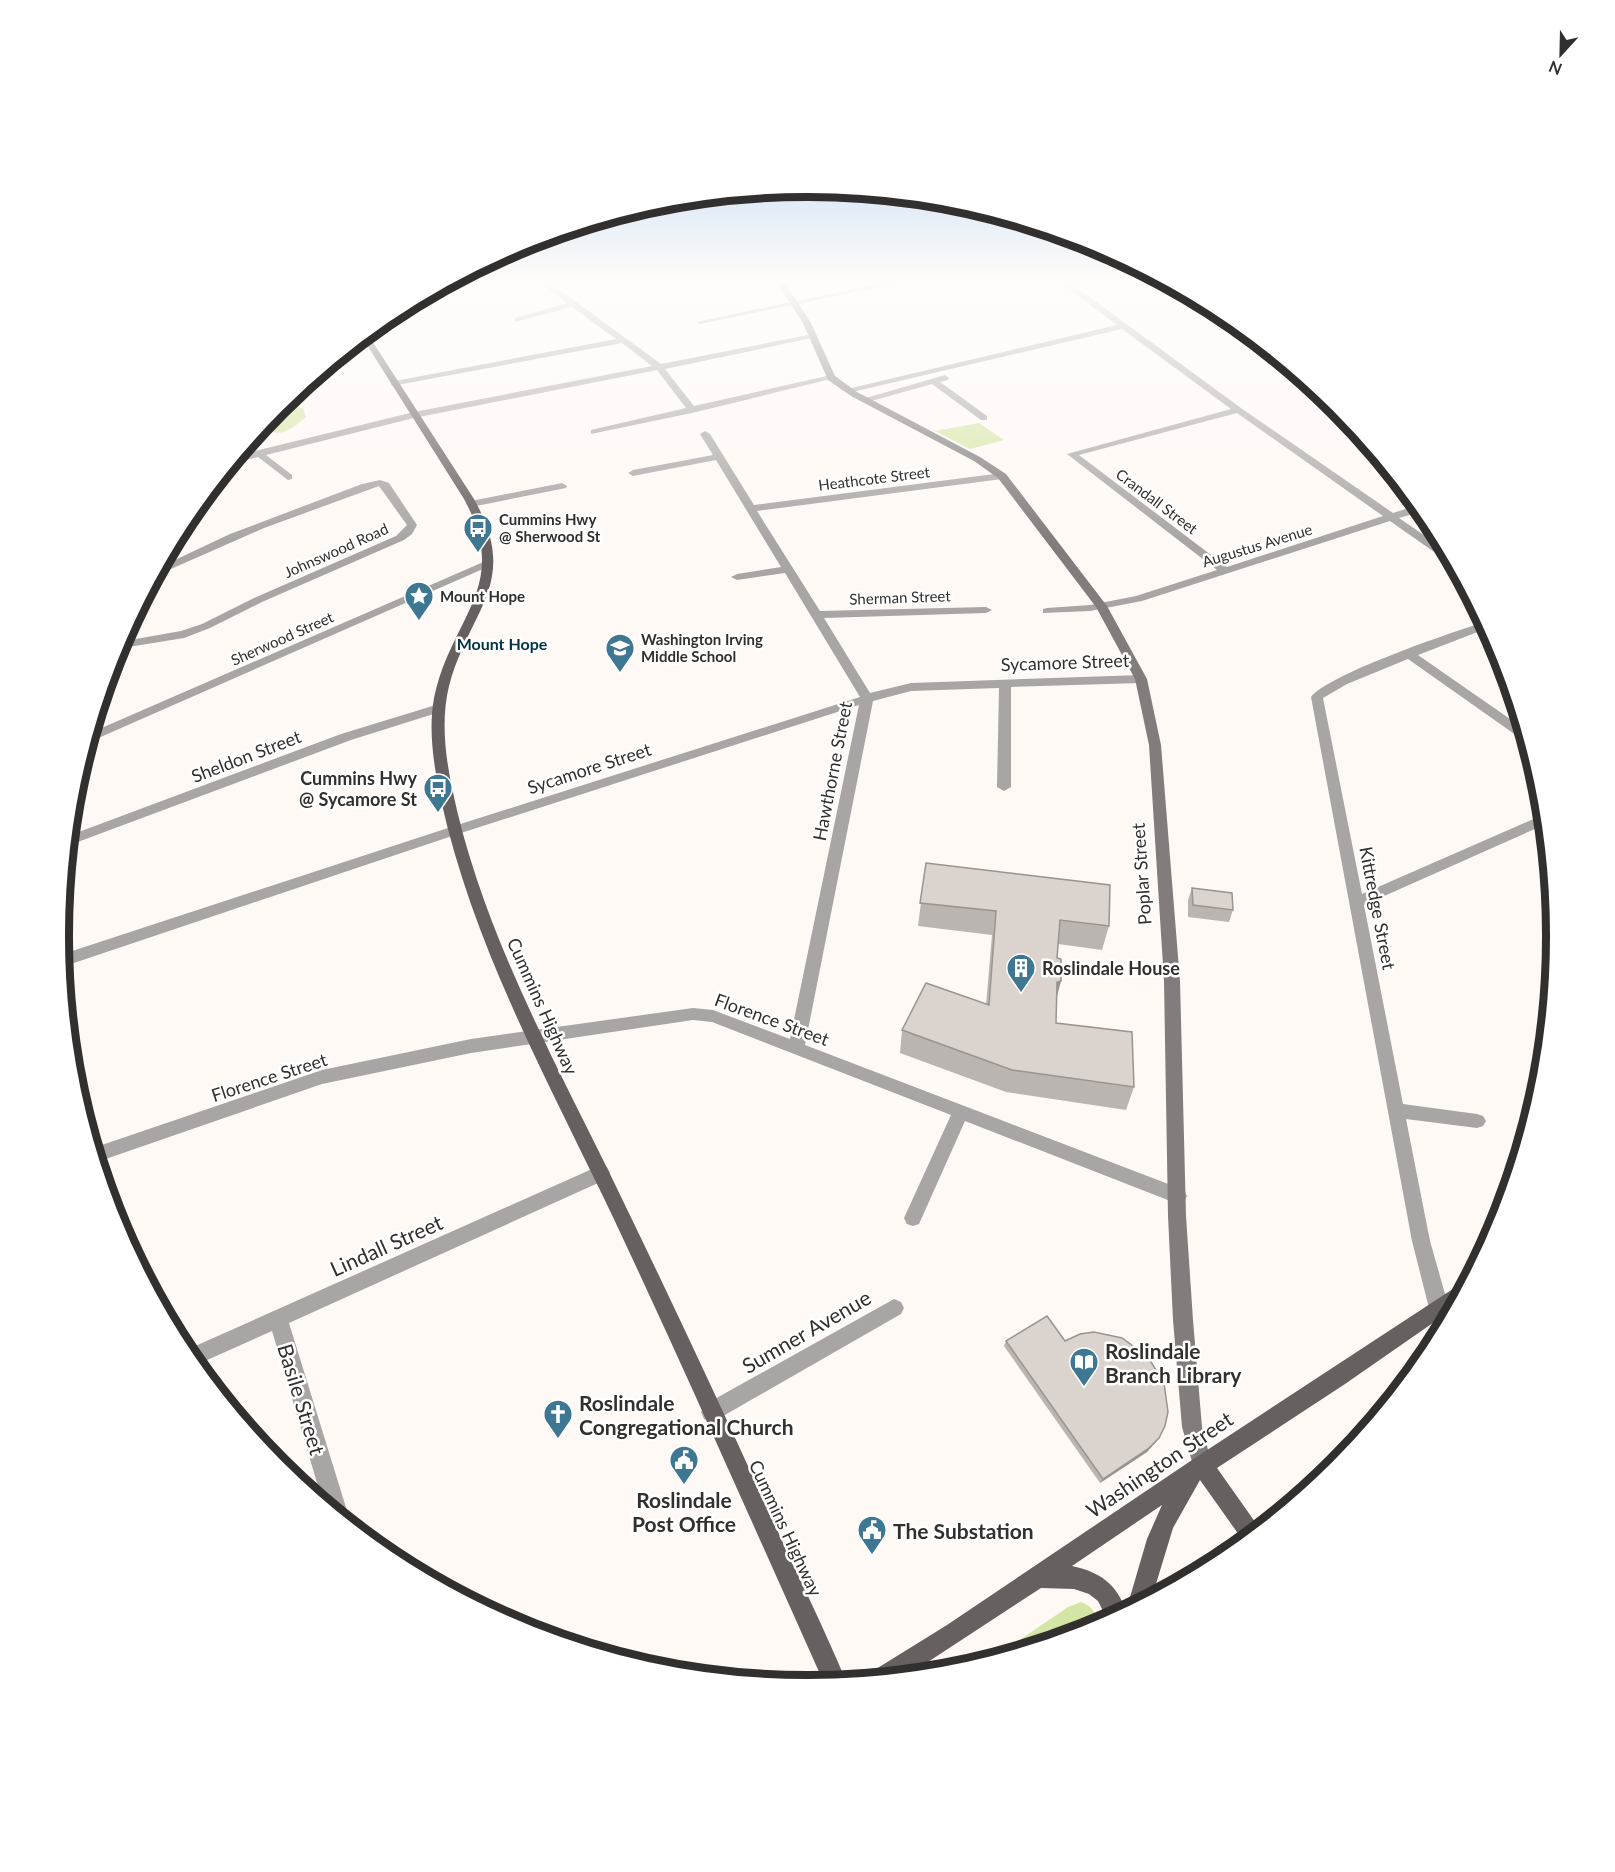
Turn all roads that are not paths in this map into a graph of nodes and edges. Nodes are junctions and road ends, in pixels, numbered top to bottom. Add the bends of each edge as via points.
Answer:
1 (384, 366) edge
2 (486, 366) edge
3 (662, 366) edge
4 (826, 366) edge
5 (950, 366) edge
6 (994, 366) edge
7 (1179, 366) edge
8 (659, 367) junction
9 (831, 378) junction
10 (933, 381) junction
11 (395, 384) junction
12 (848, 390) junction
13 (864, 400) junction
14 (693, 410) junction
15 (1238, 410) junction
16 (414, 415) junction
17 (984, 418) dead end
18 (594, 432) dead end
19 (705, 434) dead end
20 (250, 452) edge
21 (718, 457) junction
22 (633, 472) dead end
23 (1002, 476) junction
24 (288, 477) dead end
25 (562, 486) dead end
26 (471, 504) junction
27 (750, 509) junction
28 (1411, 511) edge
29 (1390, 518) junction
30 (1436, 549) edge
31 (488, 563) junction
32 (168, 567) edge
33 (787, 569) junction
34 (1224, 570) junction
35 (737, 577) dead end
36 (1101, 606) junction
37 (986, 610) dead end
38 (1047, 611) dead end
39 (815, 615) junction
40 (1479, 628) edge
41 (130, 642) edge
42 (1409, 654) junction
43 (1141, 679) junction
44 (1005, 683) junction
45 (867, 698) junction
46 (439, 708) junction
47 (1516, 729) edge
48 (97, 735) edge
49 (1004, 787) dead end
50 (1537, 822) edge
51 (456, 830) junction
52 (75, 838) edge
53 (1355, 903) junction
54 (70, 957) edge
55 (535, 1038) junction
56 (796, 1048) junction
57 (1396, 1110) junction
58 (961, 1111) junction
59 (1477, 1121) dead end
60 (102, 1153) edge
61 (601, 1173) junction
62 (1178, 1196) junction
63 (913, 1218) dead end
64 (1449, 1301) edge
65 (894, 1308) dead end
66 (1439, 1308) junction
67 (278, 1319) junction
68 (199, 1354) edge
69 (711, 1412) junction
70 (1202, 1465) junction
71 (333, 1501) edge
72 (1248, 1529) edge
73 (1036, 1577) junction
74 (1142, 1594) edge
75 (1114, 1607) edge
76 (897, 1669) edge
77 (831, 1674) edge

1 - 11 main road, Cummins Highway
2 - 11 street
3 - 8 street
4 - 9 street
5 - 12 street
6 - 10 street
7 - 15 street
8 - 14 street
8 - 16 street
9 - 12 street, Poplar Street
9 - 14 street
10 - 13 street
10 - 17 street
11 - 16 main road, Cummins Highway
12 - 13 street, Poplar Street
13 - 23 street, Poplar Street
14 - 18 street
15 - 29 street
15 - 34 street, Crandall Street via 1072,454
16 - 20 street
16 - 26 main road, Cummins Highway
19 - 21 street, Hawthorne Street
20 - 24 street
21 - 22 street
21 - 27 street, Hawthorne Street
23 - 27 street, Heathcote Street
23 - 36 street, Poplar Street
25 - 26 street
26 - 31 main road, Cummins Highway via 484,532
27 - 33 street, Hawthorne Street
28 - 29 street, Augustus Avenue
29 - 30 street
29 - 34 street, Augustus Avenue
31 - 46 main road, Cummins Highway via 480,603 462,635
31 - 48 street, Sherwood Street
32 - 41 street, Johnswood Road via 273,519 380,483 412,525 400,538 207,626 184,634
33 - 35 street
33 - 39 street, Hawthorne Street
34 - 36 street, Augustus Avenue via 1138,599
36 - 38 street
36 - 43 street, Poplar Street
37 - 39 street, Sherman Street
39 - 45 street, Hawthorne Street
40 - 42 street, Kittredge Street
42 - 47 street
42 - 53 street, Kittredge Street via 1320,692 1317,697
43 - 44 street, Sycamore Street
43 - 62 street, Poplar Street via 1155,744 1172,979
44 - 45 street, Sycamore Street via 911,687
44 - 49 street
45 - 51 street, Sycamore Street
45 - 56 street, Hawthorne Street
46 - 51 main road, Cummins Highway via 441,763
46 - 52 street, Sheldon Street via 346,737
50 - 53 street
51 - 54 street, Sycamore Street
51 - 55 main road, Cummins Highway via 495,949
53 - 57 street, Kittredge Street
55 - 56 street, Florence Street via 693,1014 712,1016
55 - 60 street, Florence Street via 471,1046 322,1077
55 - 61 main road, Cummins Highway
56 - 58 street, Florence Street
57 - 59 street
57 - 66 street, Kittredge Street via 1421,1241
58 - 62 street, Florence Street
58 - 63 street
61 - 67 street, Lindall Street
61 - 69 main road, Cummins Highway
62 - 70 street, Poplar Street via 1192,1427
64 - 66 main road, Washington Street
65 - 69 street, Sumner Avenue
66 - 70 main road, Washington Street
67 - 68 street, Lindall Street
67 - 71 street, Basile Street
69 - 77 main road, Cummins Highway
70 - 72 main road
70 - 73 main road, Washington Street
70 - 74 main road via 1178,1495 1159,1531
73 - 75 main road via 1070,1576 1096,1585
73 - 76 main road, Washington Street

